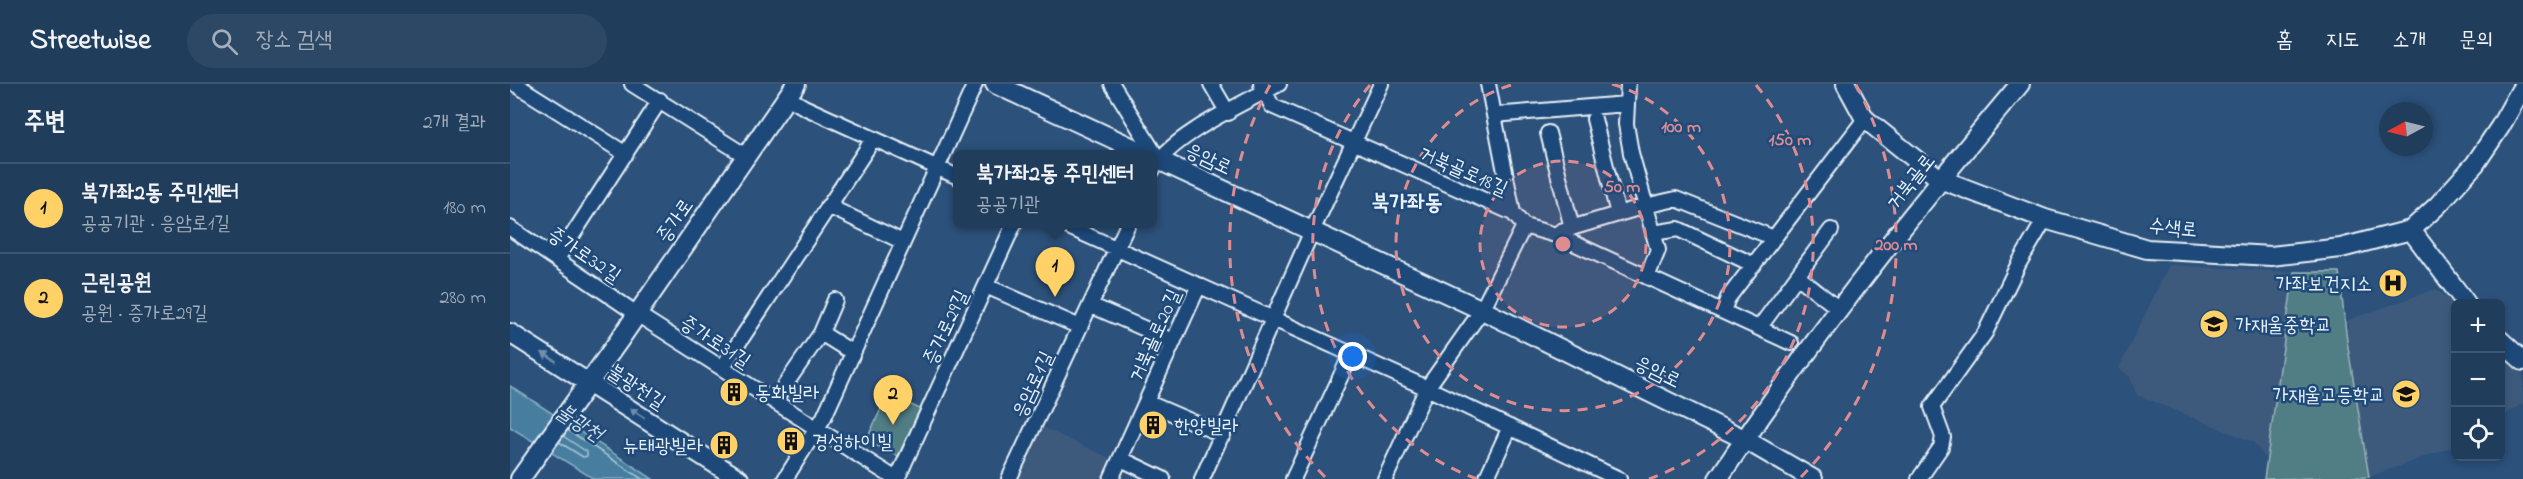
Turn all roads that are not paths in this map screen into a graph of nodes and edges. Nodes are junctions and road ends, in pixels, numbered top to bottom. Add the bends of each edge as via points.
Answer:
1 (514, 84) edge
2 (632, 84) edge
3 (975, 84) edge
4 (995, 84) edge
5 (1112, 84) edge
6 (1210, 84) edge
7 (1279, 84) edge
8 (1382, 84) edge
9 (1488, 84) edge
10 (1628, 84) edge
11 (1845, 84) edge
12 (2020, 84) edge
13 (2523, 86) edge
14 (1264, 88) edge
15 (791, 90) edge
16 (660, 100) junction
17 (1626, 104) junction
18 (1228, 113) junction
19 (1494, 115) junction
20 (1594, 119) dead end
21 (1865, 119) junction
22 (1548, 133) dead end
23 (871, 138) junction
24 (1354, 142) junction
25 (1131, 150) edge
26 (1147, 150) edge
27 (626, 154) junction
28 (746, 156) junction
29 (1157, 156) edge
30 (1157, 162) edge
31 (936, 168) junction
32 (953, 175) edge
33 (1940, 179) junction
34 (828, 206) junction
35 (1645, 206) junction
36 (1513, 213) junction
37 (1618, 214) junction
38 (2045, 219) junction
39 (1524, 226) junction
40 (510, 228) edge
41 (1012, 228) edge
42 (1071, 228) edge
43 (1126, 228) edge
44 (1572, 228) junction
45 (1831, 230) dead end
46 (2411, 230) junction
47 (1312, 231) junction
48 (1653, 233) junction
49 (1556, 235) junction
50 (1774, 238) junction
51 (903, 242) junction
52 (1117, 248) junction
53 (557, 259) junction
54 (1754, 265) junction
55 (1797, 276) junction
56 (1647, 277) junction
57 (1198, 285) junction
58 (986, 286) junction
59 (2463, 299) edge
60 (835, 300) dead end
61 (1090, 305) junction
62 (1839, 309) junction
63 (1482, 310) junction
64 (1723, 311) junction
65 (638, 314) junction
66 (1274, 319) junction
67 (1080, 327) junction
68 (1759, 328) junction
69 (510, 333) edge
70 (821, 333) junction
71 (1173, 341) junction
72 (1791, 343) dead end
73 (2505, 345) edge
74 (853, 353) junction
75 (1351, 354) junction
76 (2523, 361) edge
77 (722, 368) junction
78 (588, 382) junction
79 (1427, 388) junction
80 (774, 401) junction
81 (1146, 402) junction
82 (1510, 427) junction
83 (817, 429) junction
84 (1223, 435) junction
85 (1744, 439) junction
86 (1120, 459) junction
87 (522, 476) edge
88 (1604, 476) edge
89 (739, 479) edge
90 (785, 479) edge
91 (897, 479) edge
92 (1009, 479) edge
93 (1111, 479) edge
94 (1163, 479) edge
95 (1202, 479) edge
96 (1293, 479) edge
97 (1385, 479) edge
98 (1486, 479) edge
99 (1619, 479) edge
100 (1718, 479) edge
101 (1812, 479) edge
102 (1919, 479) edge

1 - 27 street
2 - 16 street
3 - 31 street
4 - 25 main road, 응암로
5 - 26 street
6 - 18 street
7 - 14 street
8 - 24 street
9 - 19 street
10 - 17 street
11 - 21 main road
12 - 33 main road, 거북골로
13 - 46 main road, 수색로 via 2475,164
14 - 18 street
14 - 24 street, 거북골로18길 via 1272,106
15 - 23 street
15 - 28 main road, 증가로
16 - 27 street
16 - 28 street
17 - 19 street
17 - 35 street via 1630,147
18 - 29 street
19 - 36 street
20 - 37 street
21 - 33 main road, 수색로
21 - 50 street
22 - 44 street
23 - 31 street
23 - 34 street
24 - 36 street, 거북골로18길
24 - 47 street
27 - 53 street
28 - 65 main road, 증가로
30 - 47 main road, 응암로
31 - 32 street
31 - 51 street
33 - 38 main road, 수색로
33 - 62 main road, 거북골로
34 - 51 street
34 - 77 street
35 - 37 street
35 - 48 street
35 - 50 street via 1676,199
36 - 39 street, 거북골로18길
37 - 44 street
38 - 46 main road, 수색로 via 2147,249 2271,256 2341,248
38 - 102 street via 1985,333 1932,407 1943,437 1941,447
39 - 49 street
39 - 63 street
40 - 53 street, 증가로32길
41 - 58 street, 증가로29길
42 - 52 street
43 - 52 street, 응암로1길
44 - 49 street
45 - 55 street
46 - 59 main road
47 - 63 main road, 응암로
47 - 66 street
48 - 54 street via 1678,229
48 - 56 street via 1658,250
49 - 56 street
50 - 54 street
51 - 74 street
52 - 57 street, 거북골로20길
52 - 61 street, 응암로1길
53 - 65 street, 증가로32길
54 - 64 street via 1728,298
55 - 62 street
55 - 68 street
56 - 64 street
57 - 66 street, 거북골로20길
57 - 71 street, 거북골로20길
58 - 67 street
58 - 91 street, 증가로29길
60 - 70 street
61 - 67 street, 응암로1길
61 - 71 street
62 - 85 main road, 거북골로
63 - 79 street
63 - 85 main road, 응암로
64 - 68 street
65 - 77 street, 증가로31길
65 - 78 main road, 증가로
66 - 75 street, 거북골로20길
66 - 84 street
67 - 92 street, 응암로1길
68 - 72 street
78 -> 69 main road, 불광천길
70 - 74 street
70 - 80 street
71 - 81 street, 거북골로20길
73 - 76 main road
74 - 83 street
75 - 79 street, 거북골로20길
75 - 96 street
77 - 80 street, 증가로31길
78 - 87 main road, 증가로
89 -> 78 main road, 불광천길
79 - 82 street, 거북골로20길
79 - 97 street
80 - 83 street, 증가로31길
81 - 84 street, 거북골로20길
81 - 86 street, 거북골로20길
82 - 88 street, 거북골로20길
82 - 98 street
83 - 90 street
83 - 91 street, 증가로31길
84 - 95 street
85 - 100 main road, 거북골로
85 - 101 main road, 응암로
86 - 93 street, 거북골로20길
86 - 94 street
88 - 99 street, 거북골로20길

